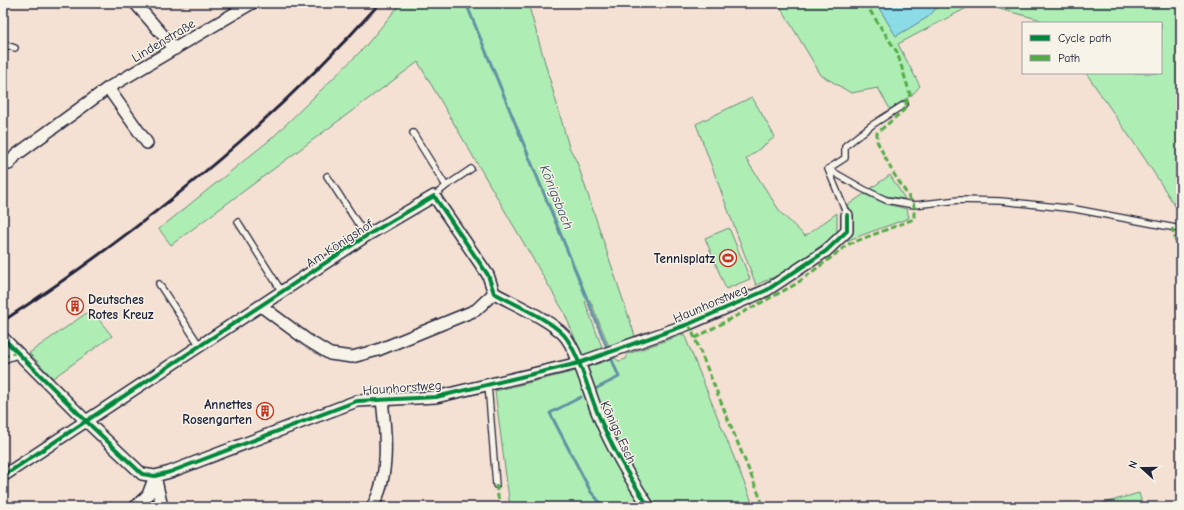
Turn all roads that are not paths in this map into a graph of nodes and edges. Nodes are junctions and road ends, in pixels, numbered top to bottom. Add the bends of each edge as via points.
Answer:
1 (135, 3) edge
2 (252, 3) edge
3 (3, 44) edge
4 (14, 48) dead end
5 (175, 49) junction
6 (108, 88) junction
7 (904, 104) dead end
8 (414, 133) dead end
9 (147, 143) dead end
10 (9, 164) dead end
11 (471, 169) dead end
12 (828, 169) junction
13 (327, 176) dead end
14 (446, 186) junction
15 (434, 196) junction
16 (847, 215) joint
17 (238, 222) dead end
18 (1181, 229) edge
19 (366, 236) junction
20 (159, 284) dead end
21 (282, 292) junction
22 (494, 293) junction
23 (261, 306) junction
24 (3, 338) edge
25 (200, 346) junction
26 (17, 352) junction
27 (3, 357) edge
28 (579, 363) junction
29 (488, 384) junction
30 (382, 400) junction
31 (86, 421) junction
32 (3, 476) edge
33 (155, 476) junction
34 (496, 485) dead end
35 (135, 507) edge
36 (162, 507) edge
37 (372, 507) edge
38 (649, 507) edge

1 - 5 street
2 - 5 street, Lindenstraße
3 - 4 lane
5 - 6 street, Lindenstraße
6 - 9 street
6 - 10 street, Lindenstraße via 16,156
7 - 12 lane via 845,146 845,158
8 - 14 lane
11 - 14 lane, Am Königshof
12 - 16 lane
12 - 18 lane via 886,200 914,205 959,200 1001,201 1075,209
13 - 19 lane, Am Königshof
14 - 15 lane, Am Königshof
15 - 19 street, Am Königshof
15 - 22 street via 488,275
16 - 28 street, Haunhorstweg via 847,231 826,250 767,290 690,324
17 - 21 lane
19 - 21 street, Am Königshof
20 - 25 lane
21 - 23 street, Am Königshof
22 - 23 street via 476,310 378,350 352,357 330,354 306,340
22 - 28 street via 551,325 565,336
23 - 25 street, Am Königshof
24 - 26 street
25 - 31 street, Am Königshof
26 - 27 street
26 - 31 street
28 - 29 street, Haunhorstweg
28 - 38 street, Königs Esch via 598,414 625,470
29 - 30 street, Haunhorstweg via 436,397
29 - 34 lane
30 - 33 street, Haunhorstweg via 357,401
30 - 37 street via 386,432 383,481
31 - 32 street, Am Königshof
31 - 33 street via 142,474
33 - 35 street via 148,495
33 - 36 street

